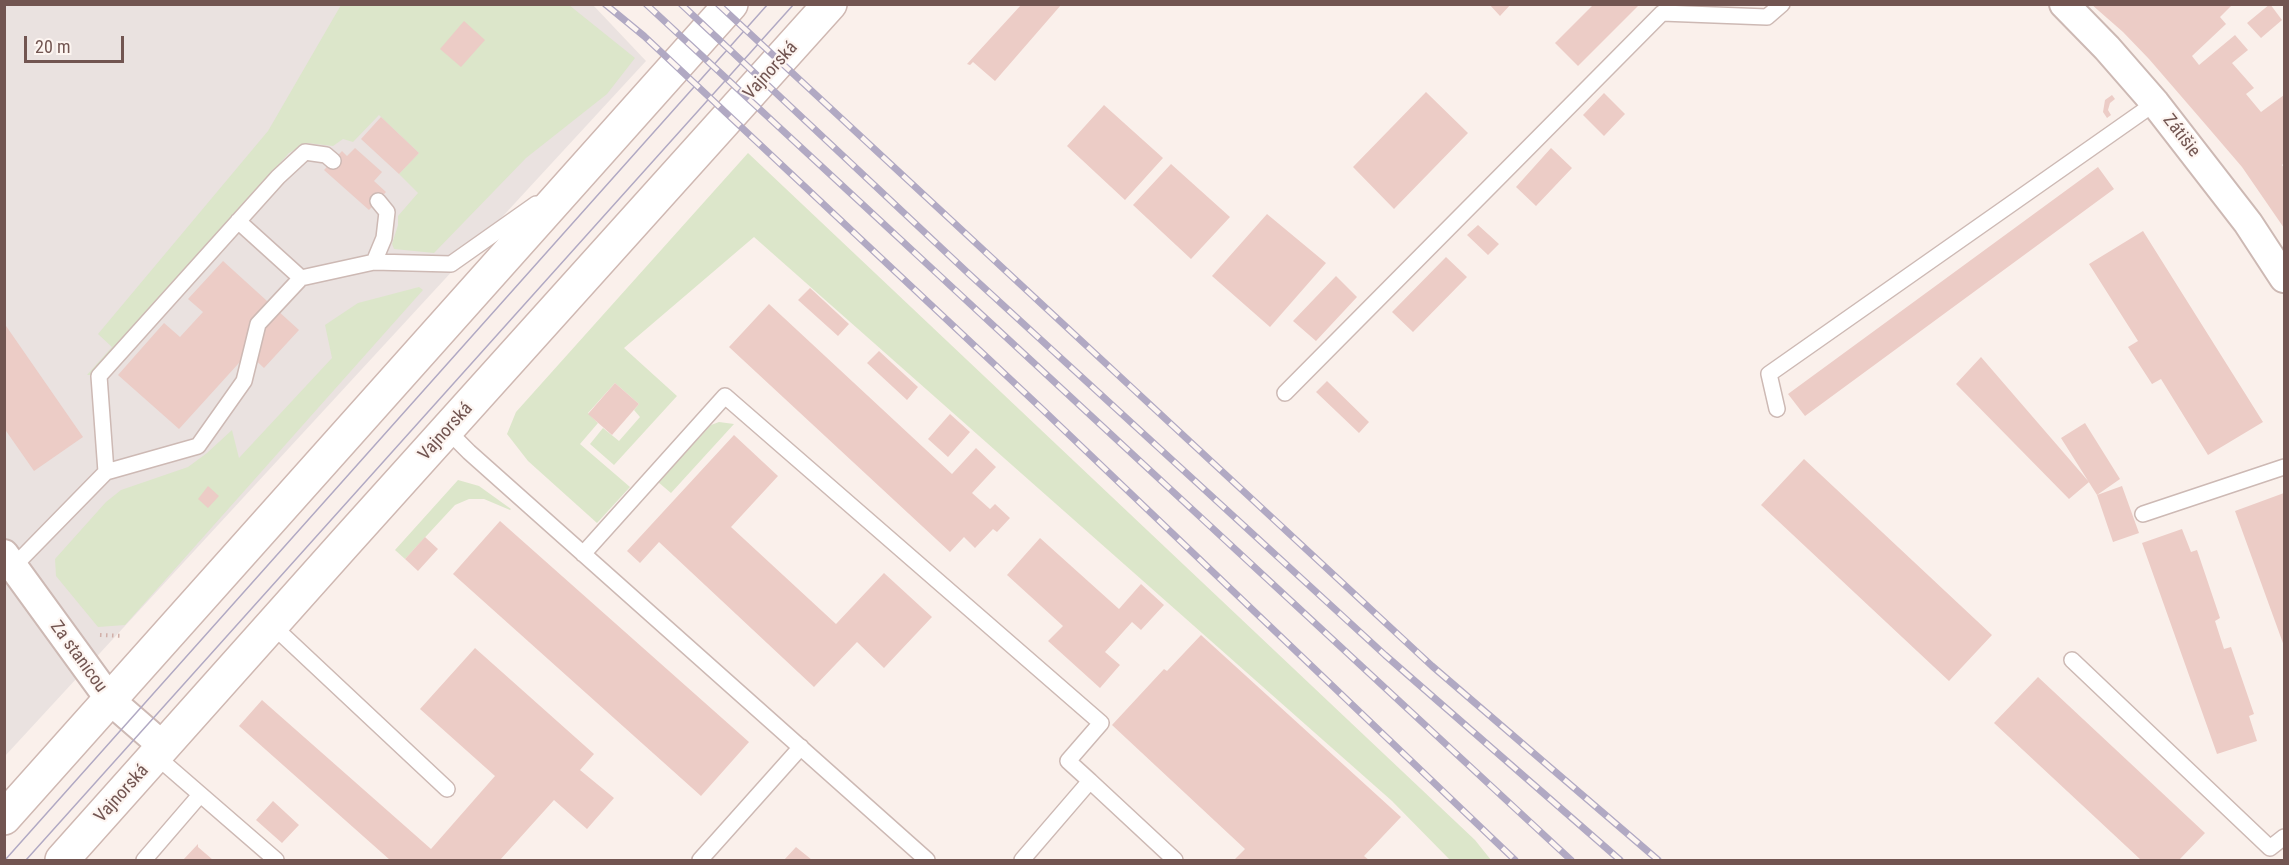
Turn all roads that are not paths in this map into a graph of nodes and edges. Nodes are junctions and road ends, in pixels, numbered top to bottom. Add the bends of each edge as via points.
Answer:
1 (731, 4) edge
2 (830, 4) edge
3 (1782, 4) edge
4 (2064, 4) edge
5 (2155, 103) junction
6 (333, 161) dead end
7 (580, 173) junction
8 (378, 201) dead end
9 (238, 221) junction
10 (374, 262) junction
11 (301, 278) junction
12 (2284, 278) edge
13 (1286, 393) dead end
14 (1777, 409) dead end
15 (447, 430) junction
16 (2284, 467) edge
17 (106, 472) junction
18 (2143, 514) dead end
19 (583, 554) junction
20 (9, 561) edge
21 (272, 625) junction
22 (2072, 660) dead end
23 (111, 701) junction
24 (801, 747) junction
25 (160, 752) junction
26 (1090, 781) junction
27 (447, 789) dead end
28 (200, 795) junction
29 (4, 818) edge
30 (2284, 837) edge
31 (62, 861) edge
32 (144, 861) edge
33 (276, 861) edge
34 (700, 861) edge
35 (927, 861) edge
36 (1022, 861) edge
37 (1175, 861) edge

1 - 7 main road
2 - 15 main road, Vajnorská
3 - 13 lane via 1767,18 1662,13
4 - 5 street, Zátišie
5 - 12 street, Zátišie via 2248,223
5 - 14 lane via 1769,374
6 - 9 lane via 326,155 304,152
7 - 10 lane via 451,264
7 - 23 main road
8 - 10 lane via 387,212 384,238
9 - 11 lane
9 - 17 lane via 99,376
10 - 11 lane
11 - 17 lane via 258,324 244,381 198,446
15 - 19 lane
15 - 21 main road, Vajnorská
16 - 18 lane
17 - 20 lane
19 - 24 lane
19 - 26 lane via 725,396 1101,723 1068,761
20 - 23 street, Za stanicou
21 - 25 main road, Vajnorská
21 - 27 lane
22 - 30 lane via 2270,848
23 - 25 street, Za stanicou
23 - 29 main road
24 - 34 lane
24 - 35 lane
25 - 28 lane
25 - 31 main road, Vajnorská
26 - 36 lane
26 - 37 lane
28 - 32 lane
28 - 33 lane

